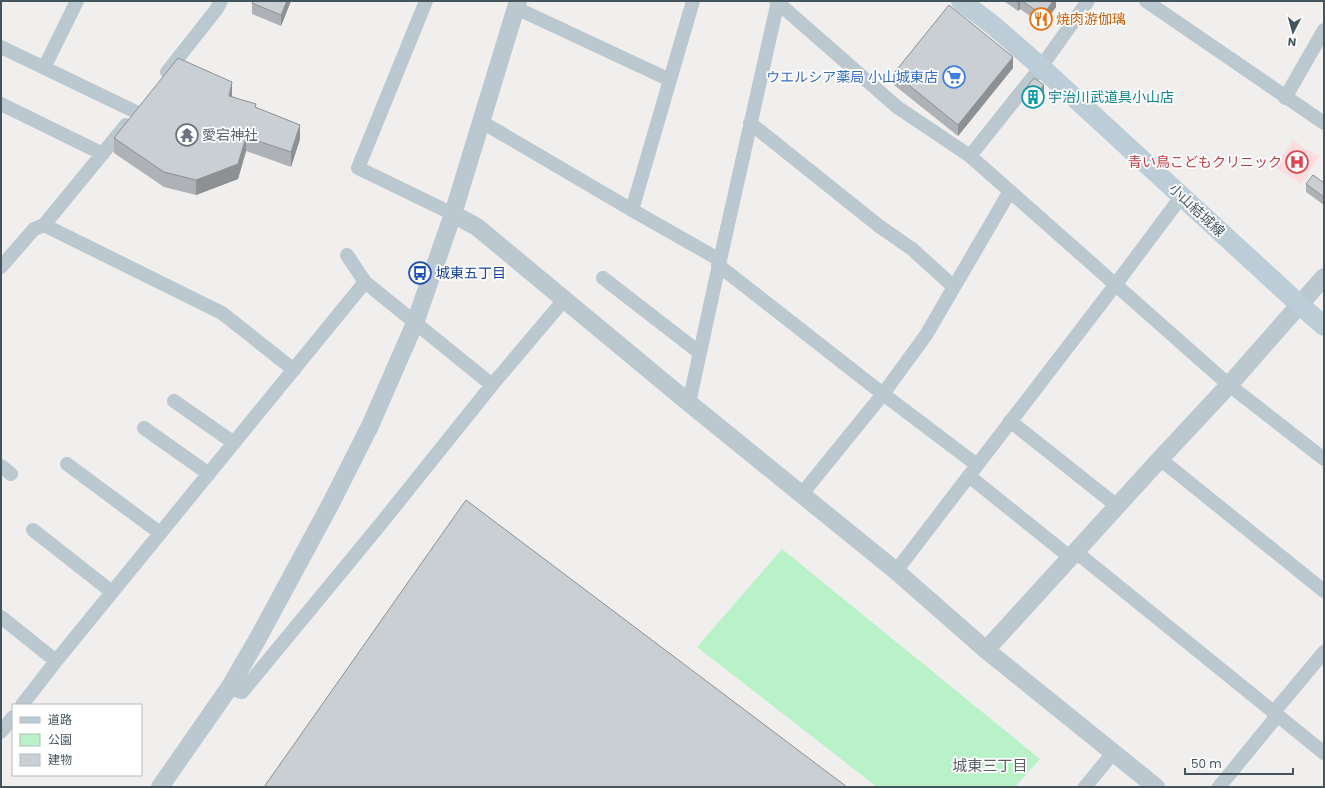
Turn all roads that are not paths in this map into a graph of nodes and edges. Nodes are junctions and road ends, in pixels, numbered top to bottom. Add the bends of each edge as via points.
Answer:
1 (77, 1) edge
2 (221, 1) edge
3 (426, 1) edge
4 (693, 1) edge
5 (777, 1) edge
6 (961, 1) edge
7 (1088, 1) edge
8 (1146, 1) edge
9 (517, 4) edge
10 (1324, 30) edge
11 (1, 48) edge
12 (1041, 67) junction
13 (44, 68) junction
14 (670, 80) junction
15 (160, 82) edge
16 (1285, 98) junction
17 (145, 100) edge
18 (1, 104) edge
19 (136, 112) junction
20 (482, 122) junction
21 (750, 123) junction
22 (1324, 123) edge
23 (103, 154) junction
24 (970, 156) junction
25 (1010, 191) junction
26 (1181, 196) junction
27 (632, 210) junction
28 (454, 214) junction
29 (44, 225) junction
30 (347, 255) dead end
31 (719, 262) junction
32 (1, 267) edge
33 (1324, 277) edge
34 (603, 278) dead end
35 (364, 282) junction
36 (1116, 284) junction
37 (954, 286) junction
38 (564, 300) junction
39 (1300, 305) junction
40 (415, 322) junction
41 (1324, 326) edge
42 (700, 353) junction
43 (294, 370) junction
44 (492, 385) junction
45 (1229, 385) junction
46 (883, 394) junction
47 (174, 401) dead end
48 (689, 403) junction
49 (1010, 421) junction
50 (144, 428) dead end
51 (234, 443) junction
52 (1160, 459) junction
53 (1324, 459) edge
54 (67, 464) dead end
55 (973, 470) junction
56 (209, 474) junction
57 (801, 495) junction
58 (1117, 506) junction
59 (33, 530) dead end
60 (160, 533) junction
61 (1073, 555) junction
62 (896, 571) junction
63 (1324, 591) edge
64 (112, 592) junction
65 (1, 617) edge
66 (986, 650) junction
67 (1324, 652) edge
68 (56, 661) junction
69 (229, 688) junction
70 (23, 704) edge
71 (1275, 714) junction
72 (12, 718) edge
73 (2, 730) edge
74 (1113, 753) junction
75 (1324, 753) edge
76 (160, 787) edge
77 (1085, 787) edge
78 (1156, 787) edge
79 (1219, 787) edge

1 - 13 street
2 - 15 street
3 - 28 street via 358,168
4 - 14 street
5 - 21 street
5 - 24 street via 898,107
6 - 12 main road, 小山結城線
7 - 12 street
8 - 16 street
9 - 14 street
9 - 20 street
10 - 16 street
11 - 13 street
12 - 24 street
12 - 26 main road, 小山結城線
13 - 19 street
14 - 27 street
16 - 22 street
17 - 19 street
18 - 23 street
19 - 23 street
20 - 27 street
20 - 28 street
21 - 31 street
21 - 37 street via 879,226 912,249
23 - 29 street
24 - 25 street
25 - 36 street
25 - 37 street
26 - 36 street
26 - 39 main road, 小山結城線
27 - 31 street
28 - 38 street via 477,227
28 - 40 street
29 - 32 street via 34,229
29 - 43 street via 222,313
30 - 35 street
31 - 42 street
31 - 46 street
33 - 39 street
34 - 42 street
35 - 40 street
35 - 43 street
36 - 45 street
36 - 49 street
37 - 46 street via 926,335
38 - 44 street
38 - 48 street
39 - 41 main road, 小山結城線
39 - 45 street
40 - 44 street
40 - 69 street via 370,426 329,507
42 - 48 street
43 - 51 street
44 - 69 street via 242,692
45 - 52 street
45 - 53 street
46 - 55 street
46 - 57 street
47 - 51 street
48 - 57 street
49 - 55 street
49 - 58 street
50 - 56 street
51 - 56 street
52 - 58 street
52 - 63 street
54 - 60 street
55 - 61 street
55 - 62 street
56 - 60 street
57 - 62 street
58 - 61 street
59 - 64 street
60 - 64 street
61 - 66 street
61 - 71 street
62 - 66 street
64 - 68 street
65 - 68 street
66 - 74 street
67 - 71 street
68 - 70 street
69 - 76 street
71 - 75 street
71 - 79 street
72 - 73 street
74 - 77 street
74 - 78 street

